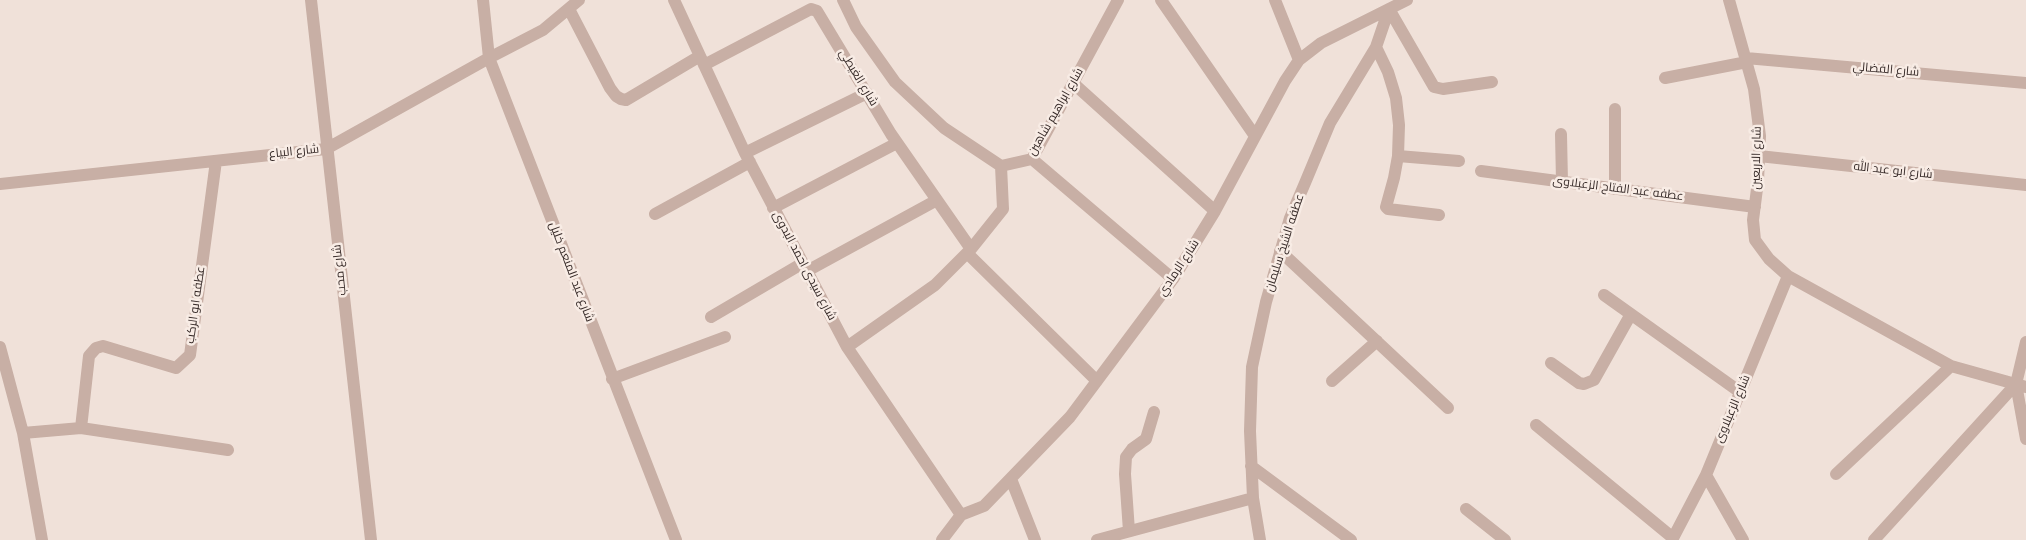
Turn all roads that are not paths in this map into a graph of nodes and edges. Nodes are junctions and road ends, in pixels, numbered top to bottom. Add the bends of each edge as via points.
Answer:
1 (311, 0) edge
2 (483, 0) edge
3 (674, 0) edge
4 (843, 0) edge
5 (1118, 0) edge
6 (1161, 0) edge
7 (1274, 0) edge
8 (1407, 0) edge
9 (1729, 0) edge
10 (574, 4) edge
11 (1389, 9) junction
12 (1376, 47) junction
13 (489, 58) junction
14 (1298, 60) junction
15 (1747, 60) junction
16 (702, 61) junction
17 (1665, 78) dead end
18 (1492, 82) dead end
19 (1074, 83) junction
20 (2026, 83) edge
21 (866, 93) junction
22 (1615, 109) dead end
23 (1561, 134) dead end
24 (1255, 136) junction
25 (897, 143) junction
26 (326, 149) junction
27 (1398, 156) junction
28 (1759, 156) junction
29 (747, 158) junction
30 (1032, 159) junction
31 (216, 161) junction
32 (1459, 161) dead end
33 (1001, 166) junction
34 (1481, 172) dead end
35 (1562, 182) junction
36 (0, 184) edge
37 (2026, 185) edge
38 (1615, 189) junction
39 (937, 200) junction
40 (1755, 206) junction
41 (773, 208) junction
42 (1215, 211) junction
43 (655, 214) dead end
44 (1439, 215) dead end
45 (969, 251) junction
46 (1280, 251) junction
47 (805, 267) junction
48 (1788, 276) junction
49 (1173, 279) junction
50 (1604, 295) dead end
51 (1631, 314) junction
52 (711, 317) dead end
53 (725, 337) dead end
54 (1376, 341) junction
55 (2026, 342) edge
56 (0, 346) edge
57 (847, 347) junction
58 (1551, 363) dead end
59 (1951, 366) junction
60 (4, 379) edge
61 (612, 379) junction
62 (1097, 381) junction
63 (1332, 381) dead end
64 (2021, 385) edge
65 (1740, 392) junction
66 (1448, 408) dead end
67 (1154, 412) dead end
68 (1536, 425) dead end
69 (81, 428) junction
70 (23, 433) junction
71 (2026, 439) edge
72 (228, 450) dead end
73 (1251, 466) junction
74 (1836, 474) dead end
75 (1706, 475) junction
76 (1011, 479) junction
77 (1253, 498) junction
78 (1466, 508) dead end
79 (961, 516) junction
80 (1129, 531) junction
81 (1672, 539) edge
82 (42, 540) edge
83 (371, 540) edge
84 (676, 540) edge
85 (942, 540) edge
86 (1035, 540) edge
87 (1097, 540) edge
88 (1260, 540) edge
89 (1351, 540) edge
90 (1505, 540) edge
91 (1743, 540) edge
92 (1874, 540) edge

1 - 26 street, شارع محب
2 - 13 street, شارع عبد المنعم خليل
3 - 16 street, شارع سيدى احمد البدوى
4 - 33 street via 856,27 895,82 944,128
5 - 19 street, شارع ابراهيم شاهين
6 - 24 street
7 - 14 street
8 - 11 street, شارع الرمادي
9 - 15 street, شارع الاربعين
10 - 13 street, شارع البياع via 543,30
10 - 16 street via 610,88 621,99 626,100
11 - 12 street, عطفه الشيخ سليمان
11 - 14 street, شارع الرمادي via 1321,43
11 - 18 street via 1434,87 1442,89
12 - 27 street via 1396,98
12 - 46 street, عطفه الشيخ سليمان via 1330,123 1290,218
13 - 26 street, شارع البياع
13 - 61 street, شارع عبد المنعم خليل
14 - 24 street, شارع الرمادي
15 - 17 street, شارع الفضالي
15 - 20 street, شارع الفضالي
15 - 28 street, شارع الاربعين via 1759,126
16 - 21 street, شارع الغيطي via 813,9 819,12
16 - 29 street, شارع سيدى احمد البدوى
19 - 30 street, شارع ابراهيم شاهين
19 - 42 street
21 - 25 street, شارع الغيطي
21 - 29 street
22 - 38 street
23 - 35 street
24 - 42 street, شارع الرمادي
25 - 39 street, شارع الغيطي
25 - 41 street
26 - 31 street, شارع البياع
26 - 83 street, شارع محب
27 - 32 street
27 - 44 street via 1385,204 1387,208
28 - 37 street, شارع ابو عبد الله
28 - 40 street, شارع الاربعين
29 - 41 street, شارع سيدى احمد البدوى
29 - 43 street
30 - 33 street, شارع ابراهيم شاهين
30 - 49 street
31 - 36 street, شارع البياع
31 - 69 street, عطفه ابو الركب via 190,355 176,368 103,346 96,348 89,356
33 - 45 street via 1003,209
34 - 35 street, عطفه عبد الفتاح الزعبلاوى
35 - 38 street, عطفه عبد الفتاح الزعبلاوى
38 - 40 street, عطفه عبد الفتاح الزعبلاوى
39 - 45 street, شارع الغيطي
39 - 47 street
40 - 48 street, شارع الاربعين via 1756,240 1769,259
41 - 47 street, شارع سيدى احمد البدوى
42 - 49 street, شارع الرمادي
45 - 57 street via 934,285
45 - 62 street, شارع الغيطي
46 - 54 street
46 - 73 street, عطفه الشيخ سليمان via 1252,366
47 - 52 street
47 - 57 street, شارع سيدى احمد البدوى
48 - 59 street, شارع الاربعين
48 - 65 street, شارع الزعبلاوى
49 - 62 street, شارع الرمادي
50 - 51 street
51 - 58 street via 1594,380 1579,383
51 - 65 street
53 - 61 street
54 - 63 street
54 - 66 street
55 - 64 street
56 - 60 street
57 - 79 street, شارع سيدى احمد البدوى
59 - 64 street, شارع الاربعين
59 - 74 street
60 - 70 street
61 - 84 street, شارع عبد المنعم خليل
62 - 76 street, شارع الرمادي via 1070,417
64 - 71 street
64 - 92 street
65 - 75 street, شارع الزعبلاوى
67 - 80 street via 1146,438 1126,457
68 - 81 street
69 - 70 street
69 - 72 street
70 - 82 street
73 - 77 street, عطفه الشيخ سليمان
73 - 89 street
75 - 81 street, شارع الزعبلاوى
75 - 91 street
76 - 79 street, شارع الرمادي via 984,506
76 - 86 street
77 - 80 street
77 - 88 street, عطفه الشيخ سليمان
78 - 90 street
79 - 85 street, شارع الرمادي
80 - 87 street

